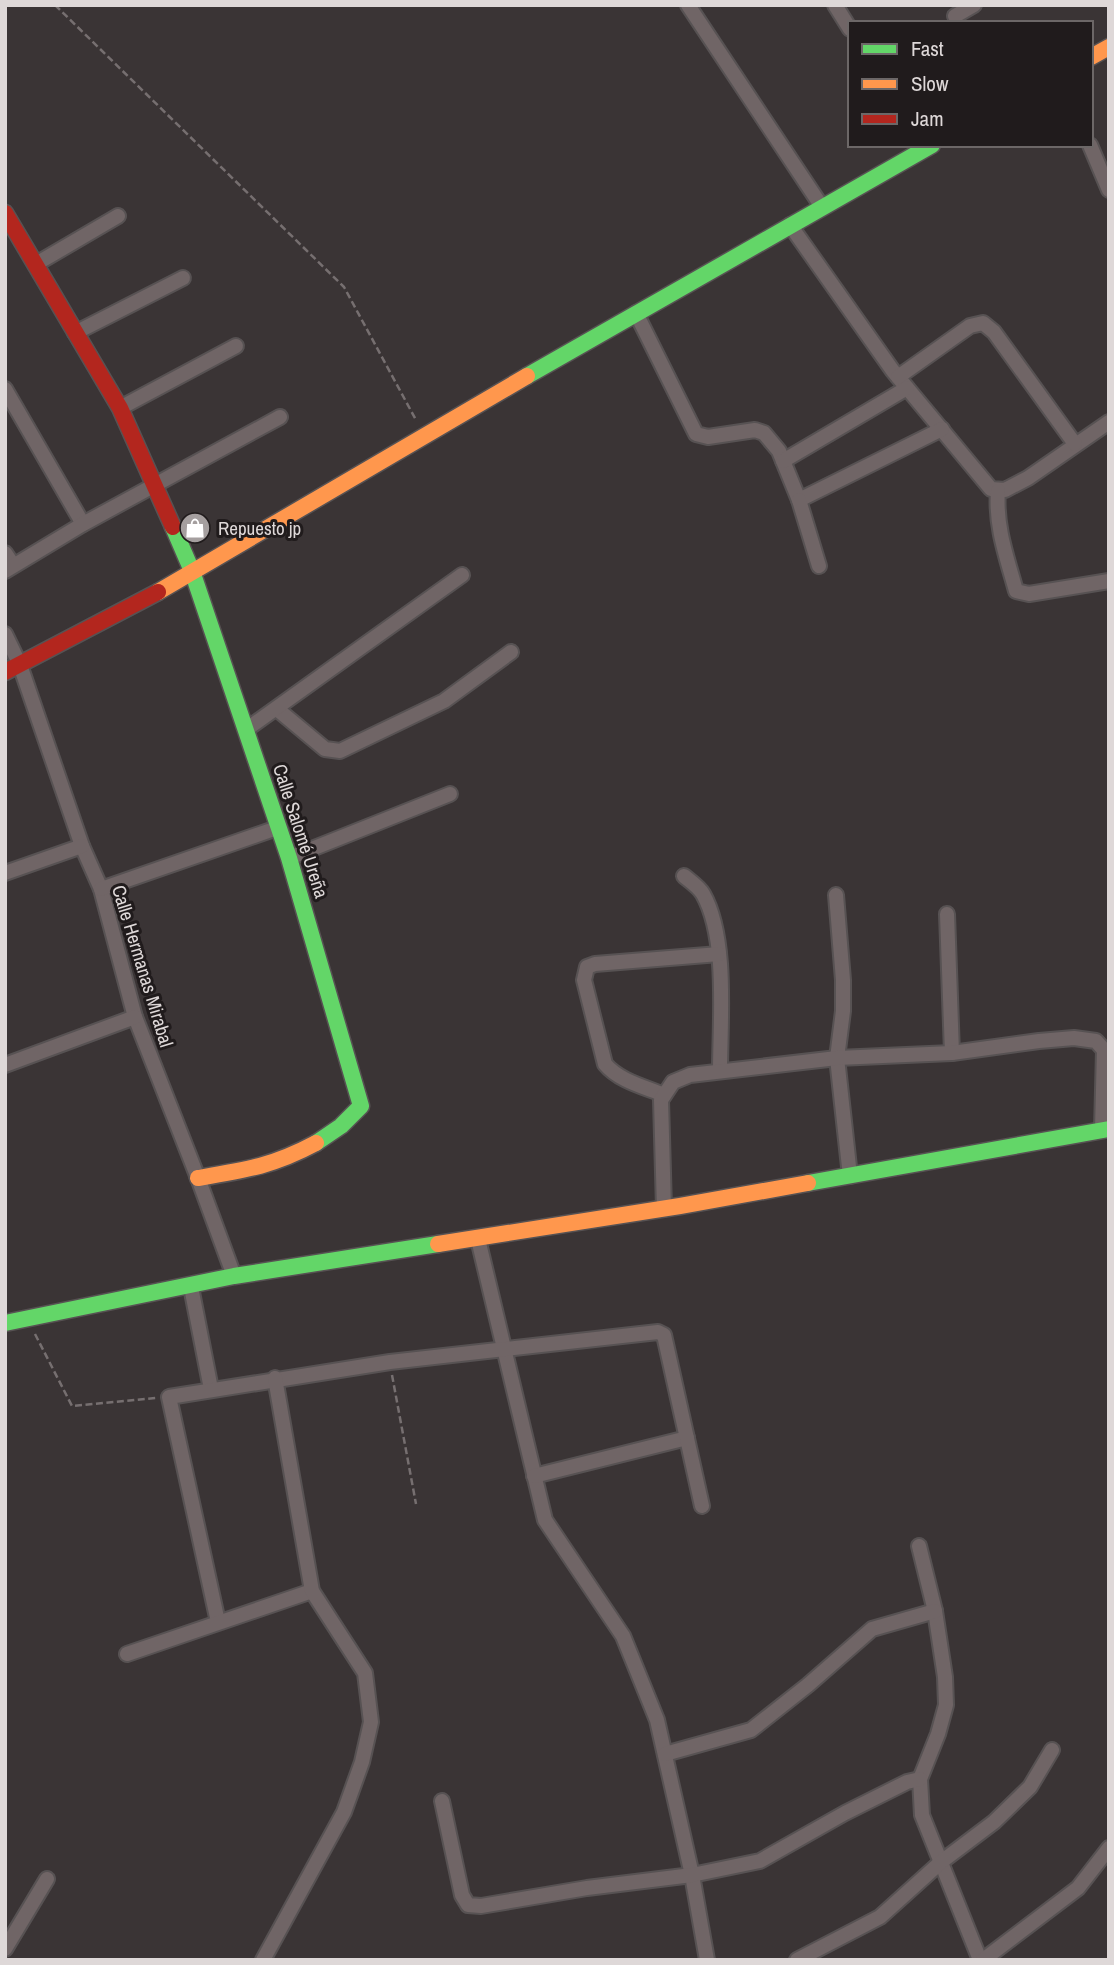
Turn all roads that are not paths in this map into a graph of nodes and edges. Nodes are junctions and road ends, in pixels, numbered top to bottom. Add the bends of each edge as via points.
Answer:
1 (688, 5) edge
2 (835, 5) edge
3 (974, 5) edge
4 (954, 15) edge
5 (848, 26) edge
6 (1109, 47) edge
7 (1093, 56) edge
8 (926, 147) edge
9 (1091, 147) edge
10 (1109, 190) edge
11 (822, 206) junction
12 (5, 213) edge
13 (118, 216) dead end
14 (790, 225) junction
15 (36, 264) junction
16 (183, 278) dead end
17 (636, 313) junction
18 (75, 333) junction
19 (236, 346) dead end
20 (903, 383) junction
21 (5, 389) edge
22 (120, 408) junction
23 (280, 417) dead end
24 (1109, 422) edge
25 (942, 429) junction
26 (1075, 444) junction
27 (783, 461) junction
28 (156, 485) junction
29 (998, 491) junction
30 (799, 500) junction
31 (83, 524) junction
32 (8, 563) edge
33 (819, 566) dead end
34 (192, 571) junction
35 (462, 575) dead end
36 (1109, 580) edge
37 (5, 634) edge
38 (511, 652) dead end
39 (13, 669) edge
40 (277, 709) junction
41 (247, 729) junction
42 (450, 794) dead end
43 (277, 828) junction
44 (82, 846) junction
45 (289, 858) junction
46 (5, 873) edge
47 (684, 876) dead end
48 (101, 889) junction
49 (836, 895) dead end
50 (947, 914) dead end
51 (719, 954) junction
52 (135, 1017) junction
53 (952, 1053) junction
54 (837, 1058) junction
55 (5, 1065) edge
56 (720, 1071) junction
57 (664, 1095) junction
58 (1105, 1130) edge
59 (850, 1177) junction
60 (198, 1178) junction
61 (664, 1209) junction
62 (478, 1238) junction
63 (234, 1276) junction
64 (191, 1287) junction
65 (5, 1323) edge
66 (504, 1348) junction
67 (275, 1378) junction
68 (211, 1389) junction
69 (687, 1438) junction
70 (534, 1476) junction
71 (702, 1506) dead end
72 (919, 1546) dead end
73 (312, 1591) junction
74 (935, 1611) junction
75 (218, 1622) junction
76 (127, 1654) dead end
77 (1052, 1750) dead end
78 (665, 1754) junction
79 (920, 1779) junction
80 (442, 1801) dead end
81 (1109, 1848) edge
82 (942, 1862) junction
83 (692, 1875) junction
84 (47, 1879) dead end
85 (5, 1949) edge
86 (263, 1960) edge
87 (707, 1960) edge
88 (797, 1960) edge
89 (982, 1960) edge

1 - 11 street
2 - 5 street
3 - 4 street
6 - 7 street
8 - 11 street
9 - 10 street
11 - 14 street
12 - 15 street, Calle Salomé Ureña
13 - 15 street
14 - 17 street
14 - 20 street
15 - 18 street, Calle Salomé Ureña
16 - 18 street
17 - 27 street via 696,434 708,437 755,430 770,438
17 - 34 street
18 - 22 street, Calle Salomé Ureña
19 - 22 street
20 - 25 street
20 - 26 street via 970,326 983,323
20 - 27 street
21 - 31 street
22 - 28 street, Calle Salomé Ureña
23 - 28 street
24 - 26 street
25 - 29 street via 991,489
25 - 30 street
26 - 29 street via 1028,478
27 - 30 street
28 - 31 street
28 - 34 street, Calle Salomé Ureña
29 - 36 street via 1002,540 1016,591 1029,594
30 - 33 street
31 - 32 street
34 - 39 street
34 - 41 street, Calle Salomé Ureña
35 - 40 street
37 - 39 street, Calle Hermanas Mirabal
38 - 40 street via 444,701 340,751 326,749
39 - 44 street, Calle Hermanas Mirabal
40 - 41 street
41 - 43 street, Calle Salomé Ureña
42 - 45 street
43 - 45 street, Calle Salomé Ureña
43 - 48 street
44 - 46 street
44 - 48 street, Calle Hermanas Mirabal
45 - 60 street, Calle Salomé Ureña via 361,1106 326,1138 262,1167
47 - 51 street via 702,891
48 - 52 street, Calle Hermanas Mirabal
49 - 54 street via 843,980
50 - 53 street
51 - 56 street
51 - 57 street via 596,964 584,973 605,1065 626,1080
52 - 55 street
52 - 60 street, Calle Hermanas Mirabal
53 - 54 street
53 - 58 street via 1074,1038 1096,1041 1104,1050
54 - 56 street
54 - 59 street
56 - 57 street via 673,1082
57 - 61 street via 660,1106
58 - 59 street
59 - 61 street
60 - 63 street, Calle Hermanas Mirabal
61 - 62 street
62 - 63 street
62 - 66 street
63 - 64 street
64 - 65 street
64 - 68 street
66 - 67 street
66 - 69 street via 658,1332 664,1335
66 - 70 street
67 - 68 street
67 - 73 street
68 - 75 street via 170,1397
69 - 70 street
69 - 71 street
70 - 78 street via 545,1520 623,1636 657,1720
72 - 74 street
73 - 75 street
73 - 86 street via 365,1673 370,1722 344,1812
74 - 78 street via 872,1629 751,1730
74 - 79 street via 946,1706
75 - 76 street
77 - 82 street via 1030,1787
78 - 83 street
79 - 82 street via 922,1815
79 - 83 street via 845,1813 760,1861
80 - 83 street via 468,1905
81 - 89 street via 1078,1888
82 - 88 street via 880,1917
82 - 89 street
83 - 87 street
84 - 85 street

